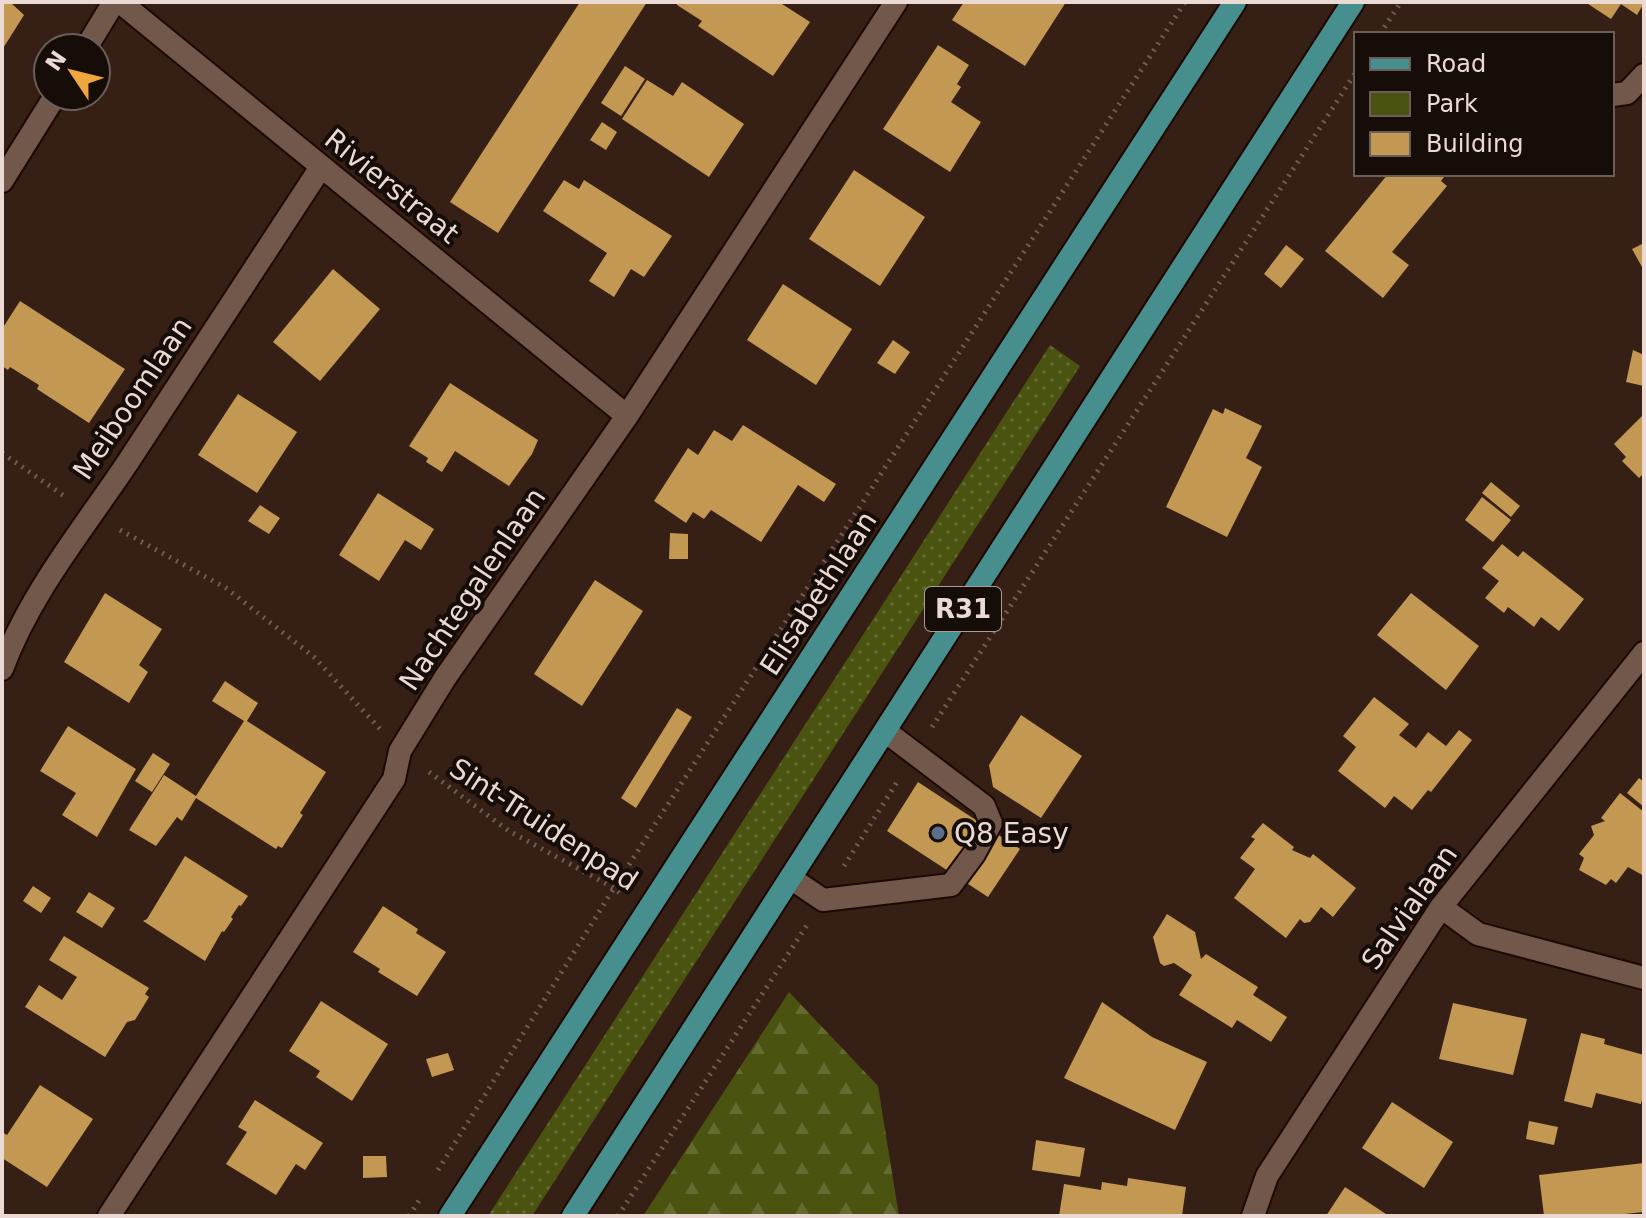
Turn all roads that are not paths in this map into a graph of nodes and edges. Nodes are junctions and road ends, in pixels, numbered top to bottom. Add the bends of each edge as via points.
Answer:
1 (117, 2) edge
2 (896, 2) edge
3 (1235, 2) edge
4 (1353, 2) edge
5 (97, 32) edge
6 (1644, 75) edge
7 (1614, 95) edge
8 (45, 112) edge
9 (321, 167) junction
10 (2, 181) edge
11 (627, 416) junction
12 (1644, 653) edge
13 (2, 669) edge
14 (885, 731) junction
15 (792, 879) junction
16 (1441, 907) junction
17 (1644, 978) edge
18 (109, 1216) edge
19 (450, 1216) edge
20 (573, 1216) edge
21 (1253, 1216) edge

1 - 5 street
1 - 9 street, Rivierstraat
2 - 11 street, Nachtegalenlaan
3 - 19 main road, Elisabethlaan
4 - 14 main road, R31
6 - 7 street via 1627,93
8 - 10 street
9 - 11 street, Rivierstraat
9 - 13 street, Meiboomlaan via 90,514 13,640
11 - 18 street, Nachtegalenlaan via 445,678 400,751 394,779
12 - 16 street, Salvialaan
14 - 15 main road, R31
14 - 15 street via 984,806 991,823 974,854 951,885 823,900
15 - 20 main road, R31
16 - 17 street via 1478,934
16 - 21 street, Salvialaan via 1267,1176

